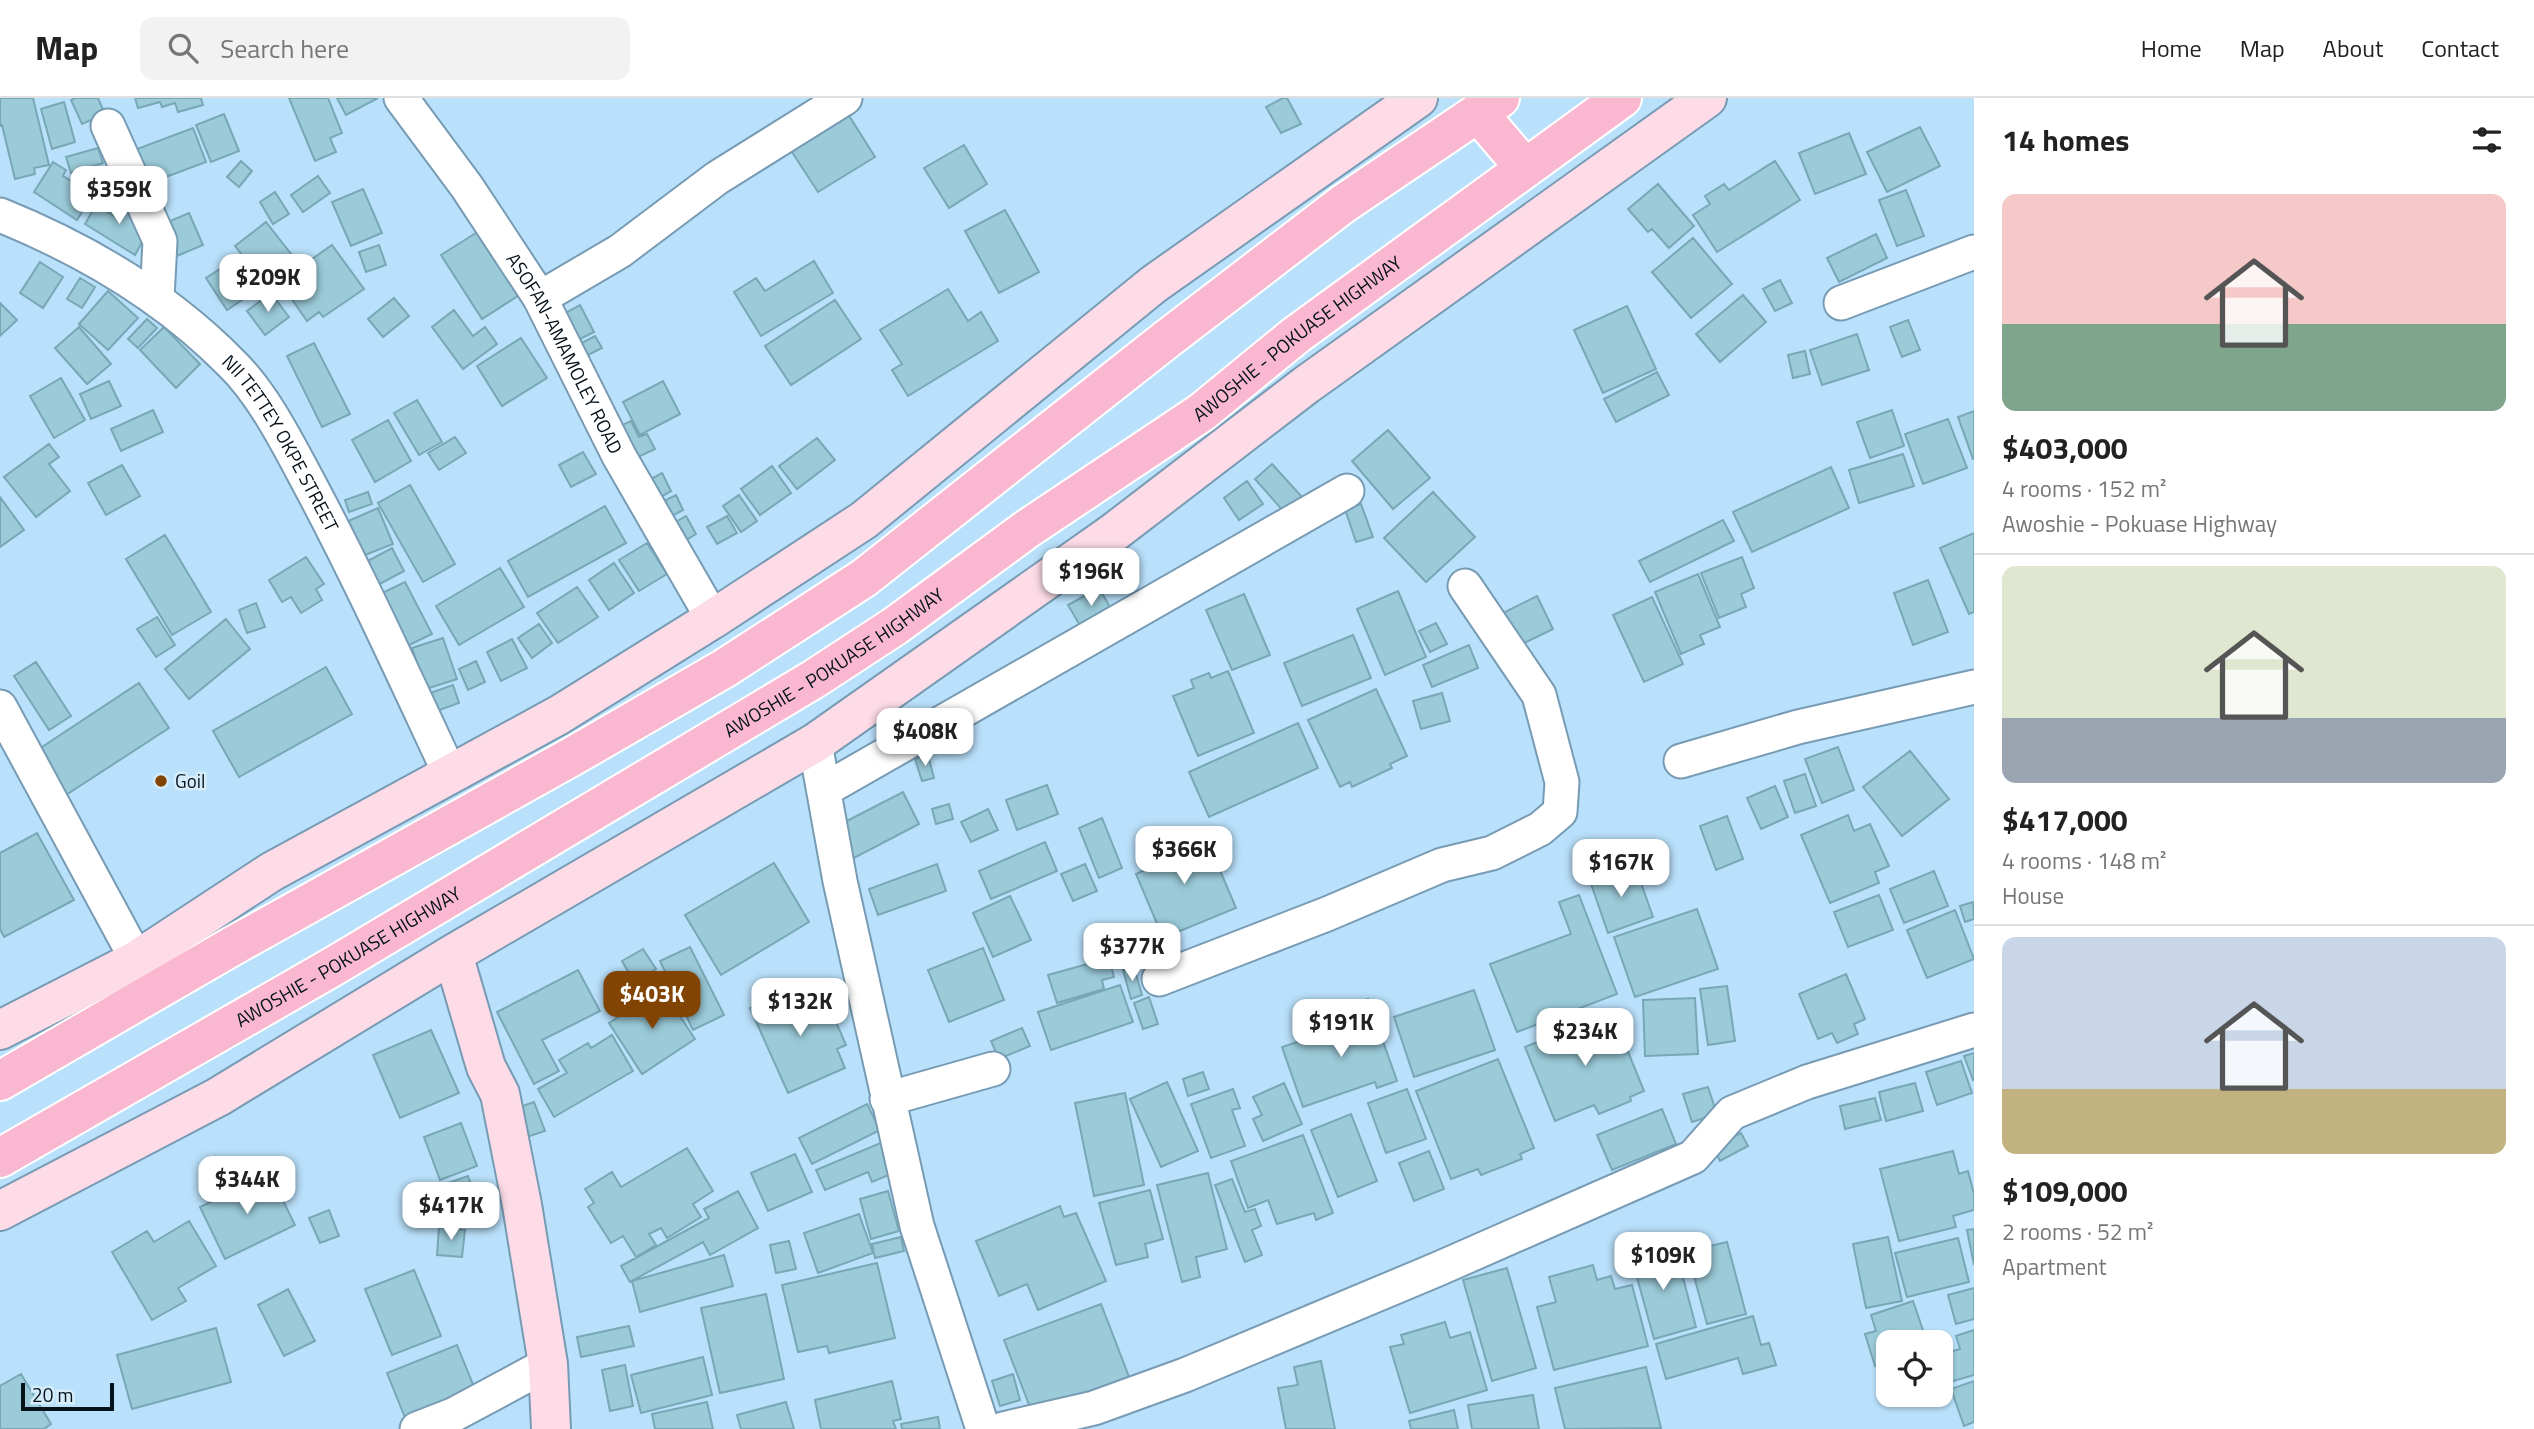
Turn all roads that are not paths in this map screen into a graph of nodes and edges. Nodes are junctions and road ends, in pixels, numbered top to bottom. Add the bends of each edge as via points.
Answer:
1 (401, 98) edge
2 (845, 98) edge
3 (1418, 98) edge
4 (1622, 98) edge
5 (1707, 98) edge
6 (1489, 105) edge
7 (108, 126) dead end
8 (1525, 168) junction
9 (0, 215) edge
10 (1974, 252) edge
11 (540, 298) junction
12 (157, 299) junction
13 (1840, 303) dead end
14 (1347, 491) dead end
15 (1465, 586) dead end
16 (713, 619) junction
17 (1974, 687) edge
18 (0, 707) edge
19 (815, 743) junction
20 (1681, 761) dead end
21 (450, 774) junction
22 (824, 790) junction
23 (453, 954) junction
24 (136, 960) junction
25 (1159, 979) dead end
26 (0, 1030) edge
27 (1974, 1030) edge
28 (993, 1069) dead end
29 (0, 1081) edge
30 (887, 1098) junction
31 (0, 1158) edge
32 (0, 1211) edge
33 (548, 1364) junction
34 (416, 1429) edge
35 (551, 1429) edge
36 (983, 1429) edge
37 (1003, 1429) edge

1 - 11 street, ASOFAN-AMAMOLEY ROAD
2 - 11 street via 718,178 620,251
3 - 16 street via 1154,285 864,520
4 - 8 main road, AWOSHIE - POKUASE HIGHWAY
5 - 19 street via 1306,385 1113,533
6 - 8 main road
6 - 29 main road via 1343,204 864,578 724,668
7 - 12 street via 160,241
8 - 31 main road, AWOSHIE - POKUASE HIGHWAY via 1296,335 1202,412 1027,529 895,626 334,966
9 - 12 street, NII TETTEY OKPE STREET via 40,231
10 - 13 street
11 - 16 street, ASOFAN-AMAMOLEY ROAD via 619,456
12 - 21 street, NII TETTEY OKPE STREET via 233,364 277,422
14 - 22 street
15 - 25 street via 1539,695 1562,782 1560,812 1540,829 1492,853 1442,864
16 - 21 street via 559,715
17 - 20 street via 1798,727
18 - 24 street
19 - 22 street
19 - 23 street
21 - 24 street via 271,872
22 - 30 street
23 - 32 street via 218,1097
23 - 33 street via 486,1067 500,1094
24 - 26 street
27 - 37 street via 1807,1082 1731,1113 1693,1157 1185,1375 1094,1408
28 - 30 street
30 - 36 street via 917,1226
33 - 34 street via 453,1415
33 - 35 street

